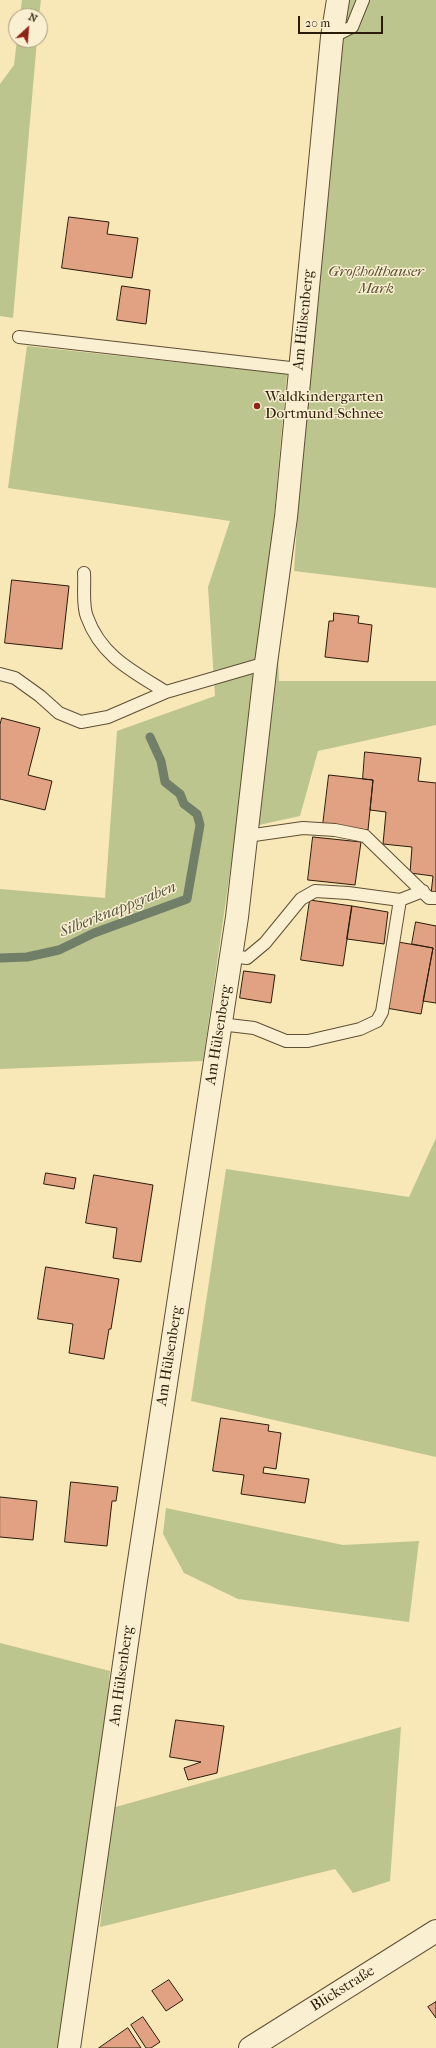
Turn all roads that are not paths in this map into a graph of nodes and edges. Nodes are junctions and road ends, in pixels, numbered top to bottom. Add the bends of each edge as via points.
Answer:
1 (338, 0) edge
2 (363, 0) edge
3 (332, 36) junction
4 (19, 338) dead end
5 (299, 369) junction
6 (84, 573) dead end
7 (266, 663) junction
8 (0, 674) edge
9 (166, 692) junction
10 (247, 836) junction
11 (423, 891) junction
12 (436, 898) edge
13 (400, 900) junction
14 (231, 956) junction
15 (220, 1024) junction
16 (436, 1931) edge
17 (69, 2048) edge
18 (250, 2048) edge

1 - 3 street, Am Hülsenberg
2 - 3 lane via 352,27
3 - 5 street, Am Hülsenberg
4 - 5 lane
5 - 7 street, Am Hülsenberg via 286,517
6 - 9 lane via 86,616 102,647 129,670
7 - 9 lane
7 - 10 street, Am Hülsenberg
8 - 9 lane via 15,678 59,713 81,722 108,717
10 - 11 lane via 303,828 335,830 365,836
10 - 14 street, Am Hülsenberg
11 - 12 lane via 429,898
11 - 13 lane
13 - 14 lane via 315,891 301,899 265,943 247,958
13 - 15 lane via 382,1012 378,1021 360,1029 308,1041 286,1041 254,1028
14 - 15 street, Am Hülsenberg
15 - 17 street, Am Hülsenberg
16 - 18 street, Blickstraße

